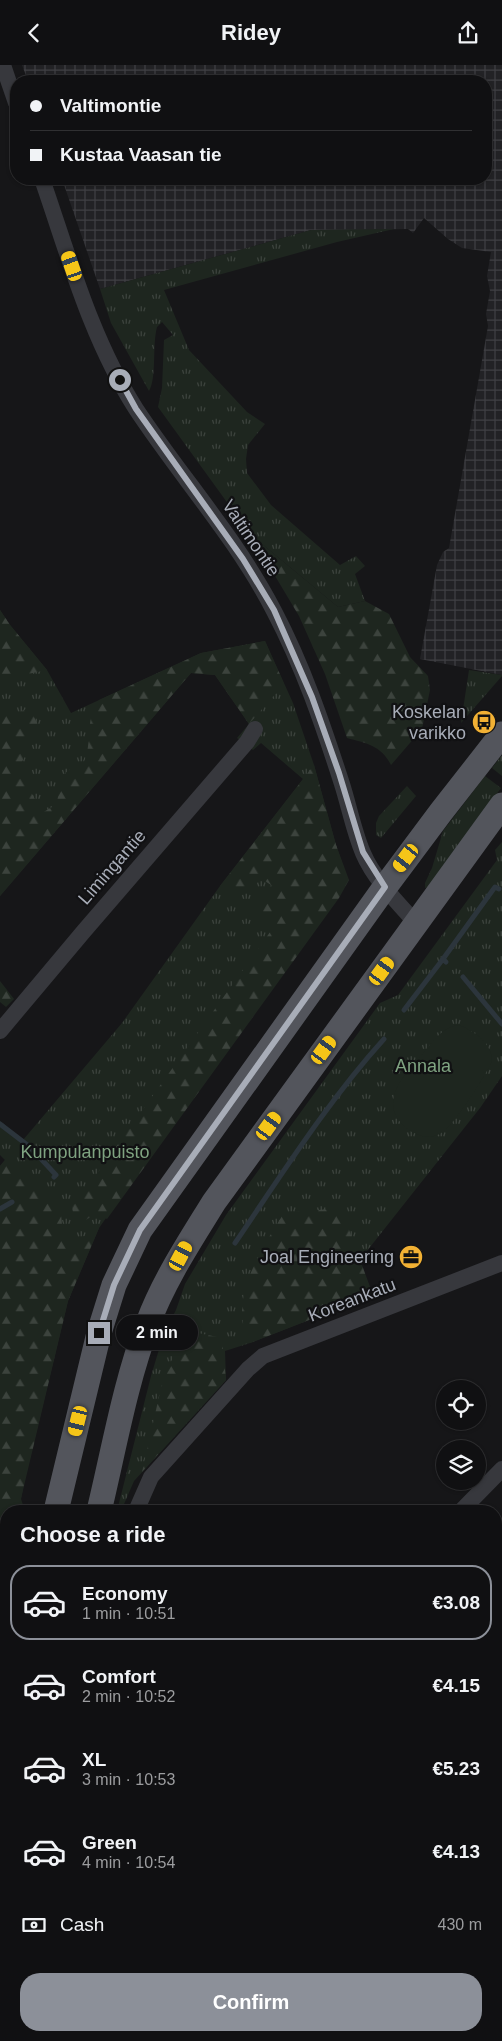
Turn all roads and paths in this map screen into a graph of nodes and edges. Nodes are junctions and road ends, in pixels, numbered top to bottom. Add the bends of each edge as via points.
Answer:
1 (3, 65) edge
2 (10, 85) edge
3 (44, 185) edge
4 (255, 729) dead end
5 (502, 734) edge
6 (502, 805) edge
7 (385, 887) junction
8 (416, 923) junction
9 (0, 1031) edge
10 (502, 1263) edge
11 (502, 1469) edge
12 (57, 1505) edge
13 (100, 1505) edge
14 (139, 1505) edge
15 (467, 1505) edge

1 - 2 street
3 - 7 street, Valtimontie via 88,313 129,396 243,559 274,610 312,697 363,852
4 - 9 street, Limingantie via 247,743
5 - 7 main road
6 - 8 main road
7 - 8 street, Valtimontie
7 - 12 main road via 140,1230 114,1285 99,1333
8 - 13 main road via 188,1243 157,1301 133,1367
10 - 14 street, Koreankatu via 263,1356 151,1477
11 - 15 street

